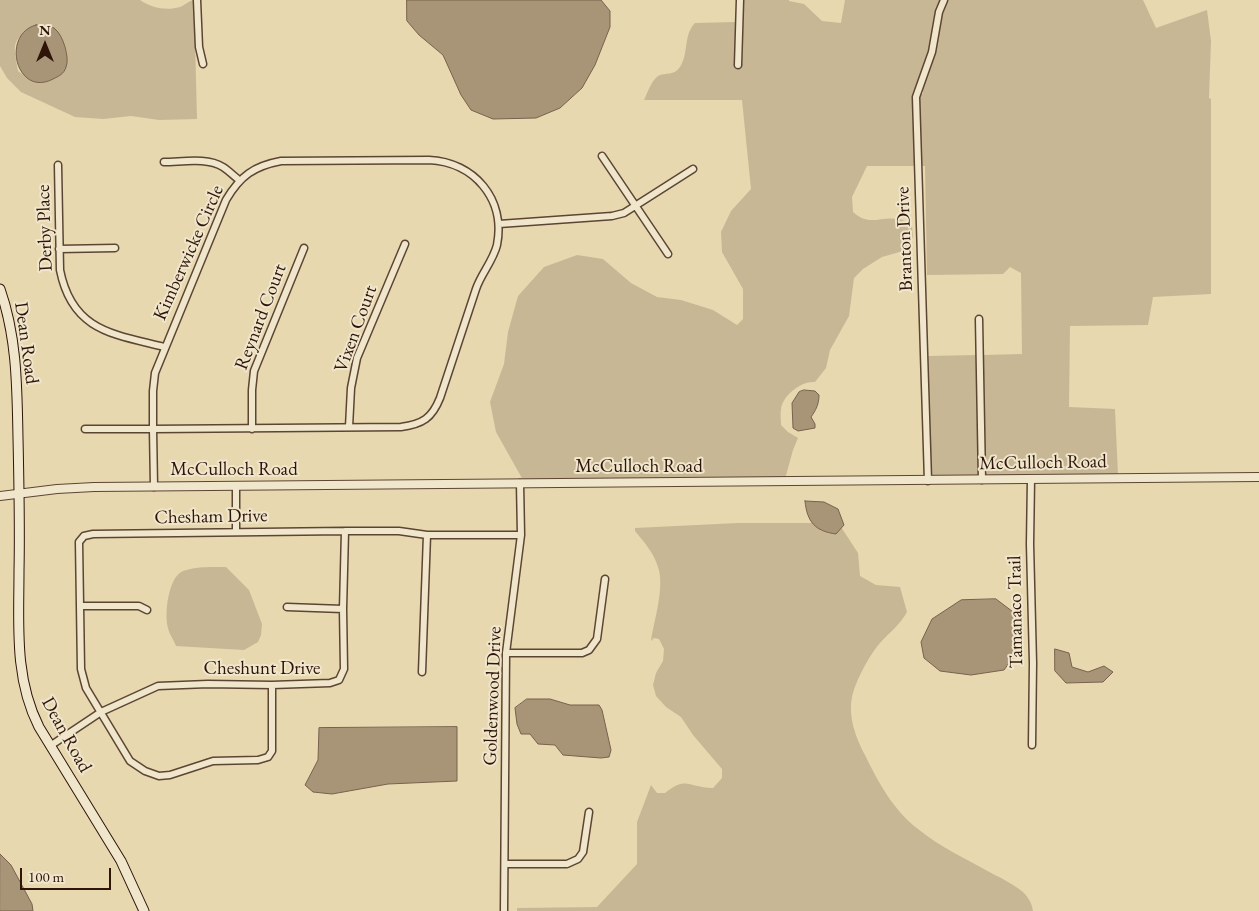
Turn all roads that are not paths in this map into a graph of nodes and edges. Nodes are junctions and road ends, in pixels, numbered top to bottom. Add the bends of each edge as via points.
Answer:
1 (197, 0) edge
2 (740, 0) edge
3 (944, 0) edge
4 (203, 64) dead end
5 (738, 65) dead end
6 (602, 156) dead end
7 (164, 162) dead end
8 (58, 165) dead end
9 (693, 169) dead end
10 (239, 180) junction
11 (636, 206) junction
12 (499, 224) junction
13 (404, 244) dead end
14 (116, 248) dead end
15 (304, 248) dead end
16 (59, 249) junction
17 (668, 254) dead end
18 (0, 289) edge
19 (3, 305) edge
20 (979, 319) dead end
21 (164, 347) junction
22 (349, 427) junction
23 (252, 428) junction
24 (85, 429) dead end
25 (153, 429) junction
26 (1259, 477) edge
27 (1031, 479) junction
28 (982, 480) junction
29 (928, 481) junction
30 (520, 484) junction
31 (154, 487) junction
32 (236, 487) junction
33 (19, 494) junction
34 (0, 496) edge
35 (345, 531) junction
36 (236, 532) junction
37 (427, 535) junction
38 (521, 535) junction
39 (606, 579) dead end
40 (80, 606) junction
41 (287, 607) dead end
42 (343, 609) junction
43 (147, 610) dead end
44 (506, 653) junction
45 (422, 672) dead end
46 (272, 685) junction
47 (101, 712) junction
48 (1032, 745) dead end
49 (50, 746) junction
50 (589, 812) dead end
51 (505, 864) junction
52 (144, 911) edge
53 (504, 911) edge

1 - 4 street via 198,46
2 - 5 street
3 - 29 street, Branton Drive via 932,52 916,97
6 - 11 street
7 - 10 street via 206,161 223,166
8 - 16 street, Derby Place
9 - 11 street
10 - 12 street, Kimberwicke Circle via 260,166 281,161 439,160 464,169 484,186 495,206
10 - 21 street, Kimberwicke Circle via 226,200
11 - 12 street via 612,216
11 - 17 street
12 - 22 street, Kimberwicke Circle via 493,258 477,286 435,410 412,426
13 - 22 street, Vixen Court via 357,358 351,388
14 - 16 street
15 - 23 street, Reynard Court via 254,371
16 - 21 street, Derby Place via 63,284 85,319 100,329
18 - 19 main road, Dean Road
19 - 33 main road, Dean Road via 15,359
20 - 28 street
21 - 25 street, Kimberwicke Circle via 152,391
22 - 23 street, Kimberwicke Circle
23 - 25 street, Kimberwicke Circle
24 - 25 street
25 - 31 street
26 - 27 street, McCulloch Road
27 - 28 street, McCulloch Road
27 - 48 street, Tamanaco Trail
28 - 29 street, McCulloch Road
29 - 30 street, McCulloch Road
30 - 32 street, McCulloch Road
30 - 38 street, Goldenwood Drive
31 - 32 street, McCulloch Road
31 - 33 street, McCulloch Road via 66,488
32 - 36 street
33 - 34 street, McCulloch Road
33 - 49 main road, Dean Road via 20,666 30,707
35 - 36 street, Chesham Drive
35 - 37 street, Chesham Drive via 399,531
35 - 42 street, Cheshunt Drive
36 - 40 street, Chesham Drive via 84,536 78,549
37 - 38 street, Chesham Drive
37 - 45 street
38 - 44 street, Goldenwood Drive
39 - 44 street via 597,639 589,650 582,653
40 - 43 street via 139,606
40 - 47 street, Chesham Drive via 81,669 86,688
41 - 42 street
42 - 46 street, Cheshunt Drive via 344,669 339,680
44 - 51 street, Goldenwood Drive
46 - 47 street, Cheshunt Drive via 158,686
46 - 47 street, Chesham Drive via 272,751 268,757 213,761 170,775 159,776 130,761
47 - 49 street, Cheshunt Drive
49 - 52 main road, Dean Road via 121,861
50 - 51 street via 583,852 578,859 567,864
51 - 53 street, Goldenwood Drive

